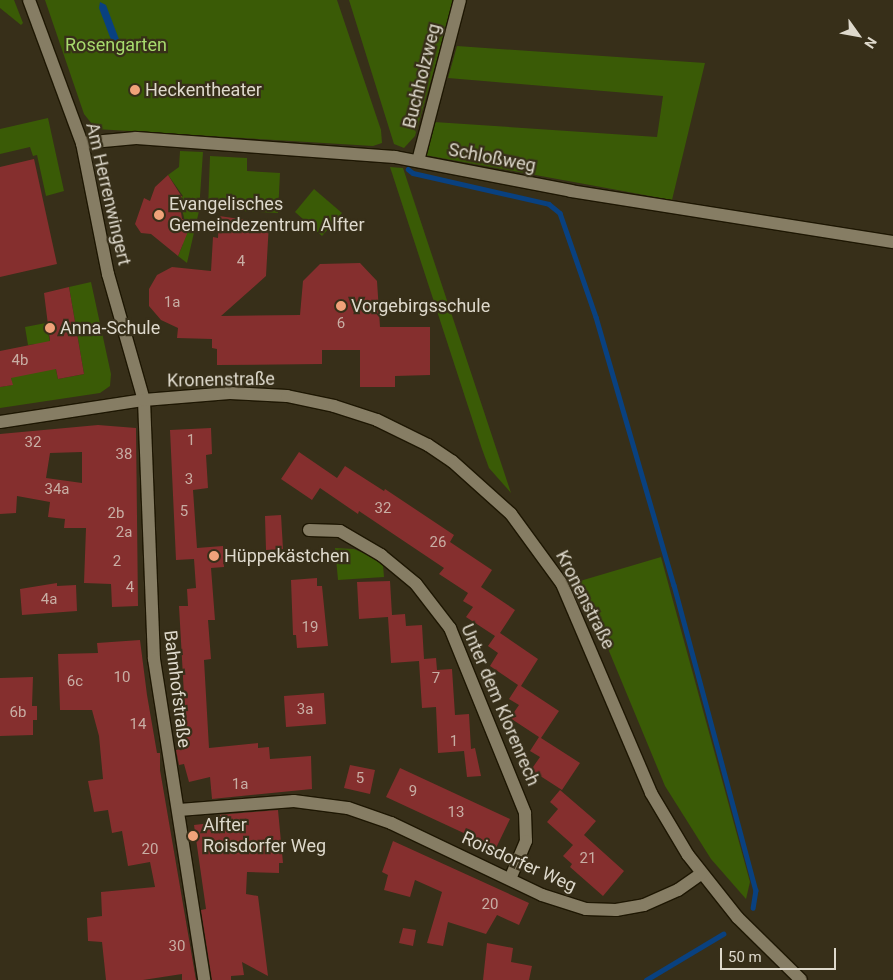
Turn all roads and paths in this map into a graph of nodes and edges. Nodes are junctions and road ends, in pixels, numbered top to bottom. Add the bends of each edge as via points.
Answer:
1 (28, 0) edge
2 (460, 0) edge
3 (82, 143) junction
4 (418, 161) junction
5 (893, 242) edge
6 (144, 400) junction
7 (0, 422) edge
8 (309, 530) dead end
9 (179, 810) junction
10 (701, 874) junction
11 (510, 879) junction
12 (204, 980) edge
13 (801, 980) edge

1 - 3 street, Am Herrenwingert
2 - 4 street, Buchholzweg
3 - 4 street, Schloßweg via 117,138 144,139 296,148
3 - 6 street, Am Herrenwingert via 108,274
4 - 5 street, Schloßweg via 715,216 770,220
6 - 7 street, Kronenstraße
6 - 9 street, Bahnhofstraße via 154,659
6 - 10 street, Kronenstraße via 230,393 315,401 360,414 410,436 472,477 520,525 562,584 651,793
8 - 11 street, Unter dem Klorenrech via 340,531 381,555 416,584 450,628 525,814 526,841
9 - 11 street, Roisdorfer Weg via 294,801 336,805 391,823
9 - 12 street, Bahnhofstraße
10 - 11 street, Roisdorfer Weg via 656,900 616,910 577,907
10 - 13 street via 744,924

